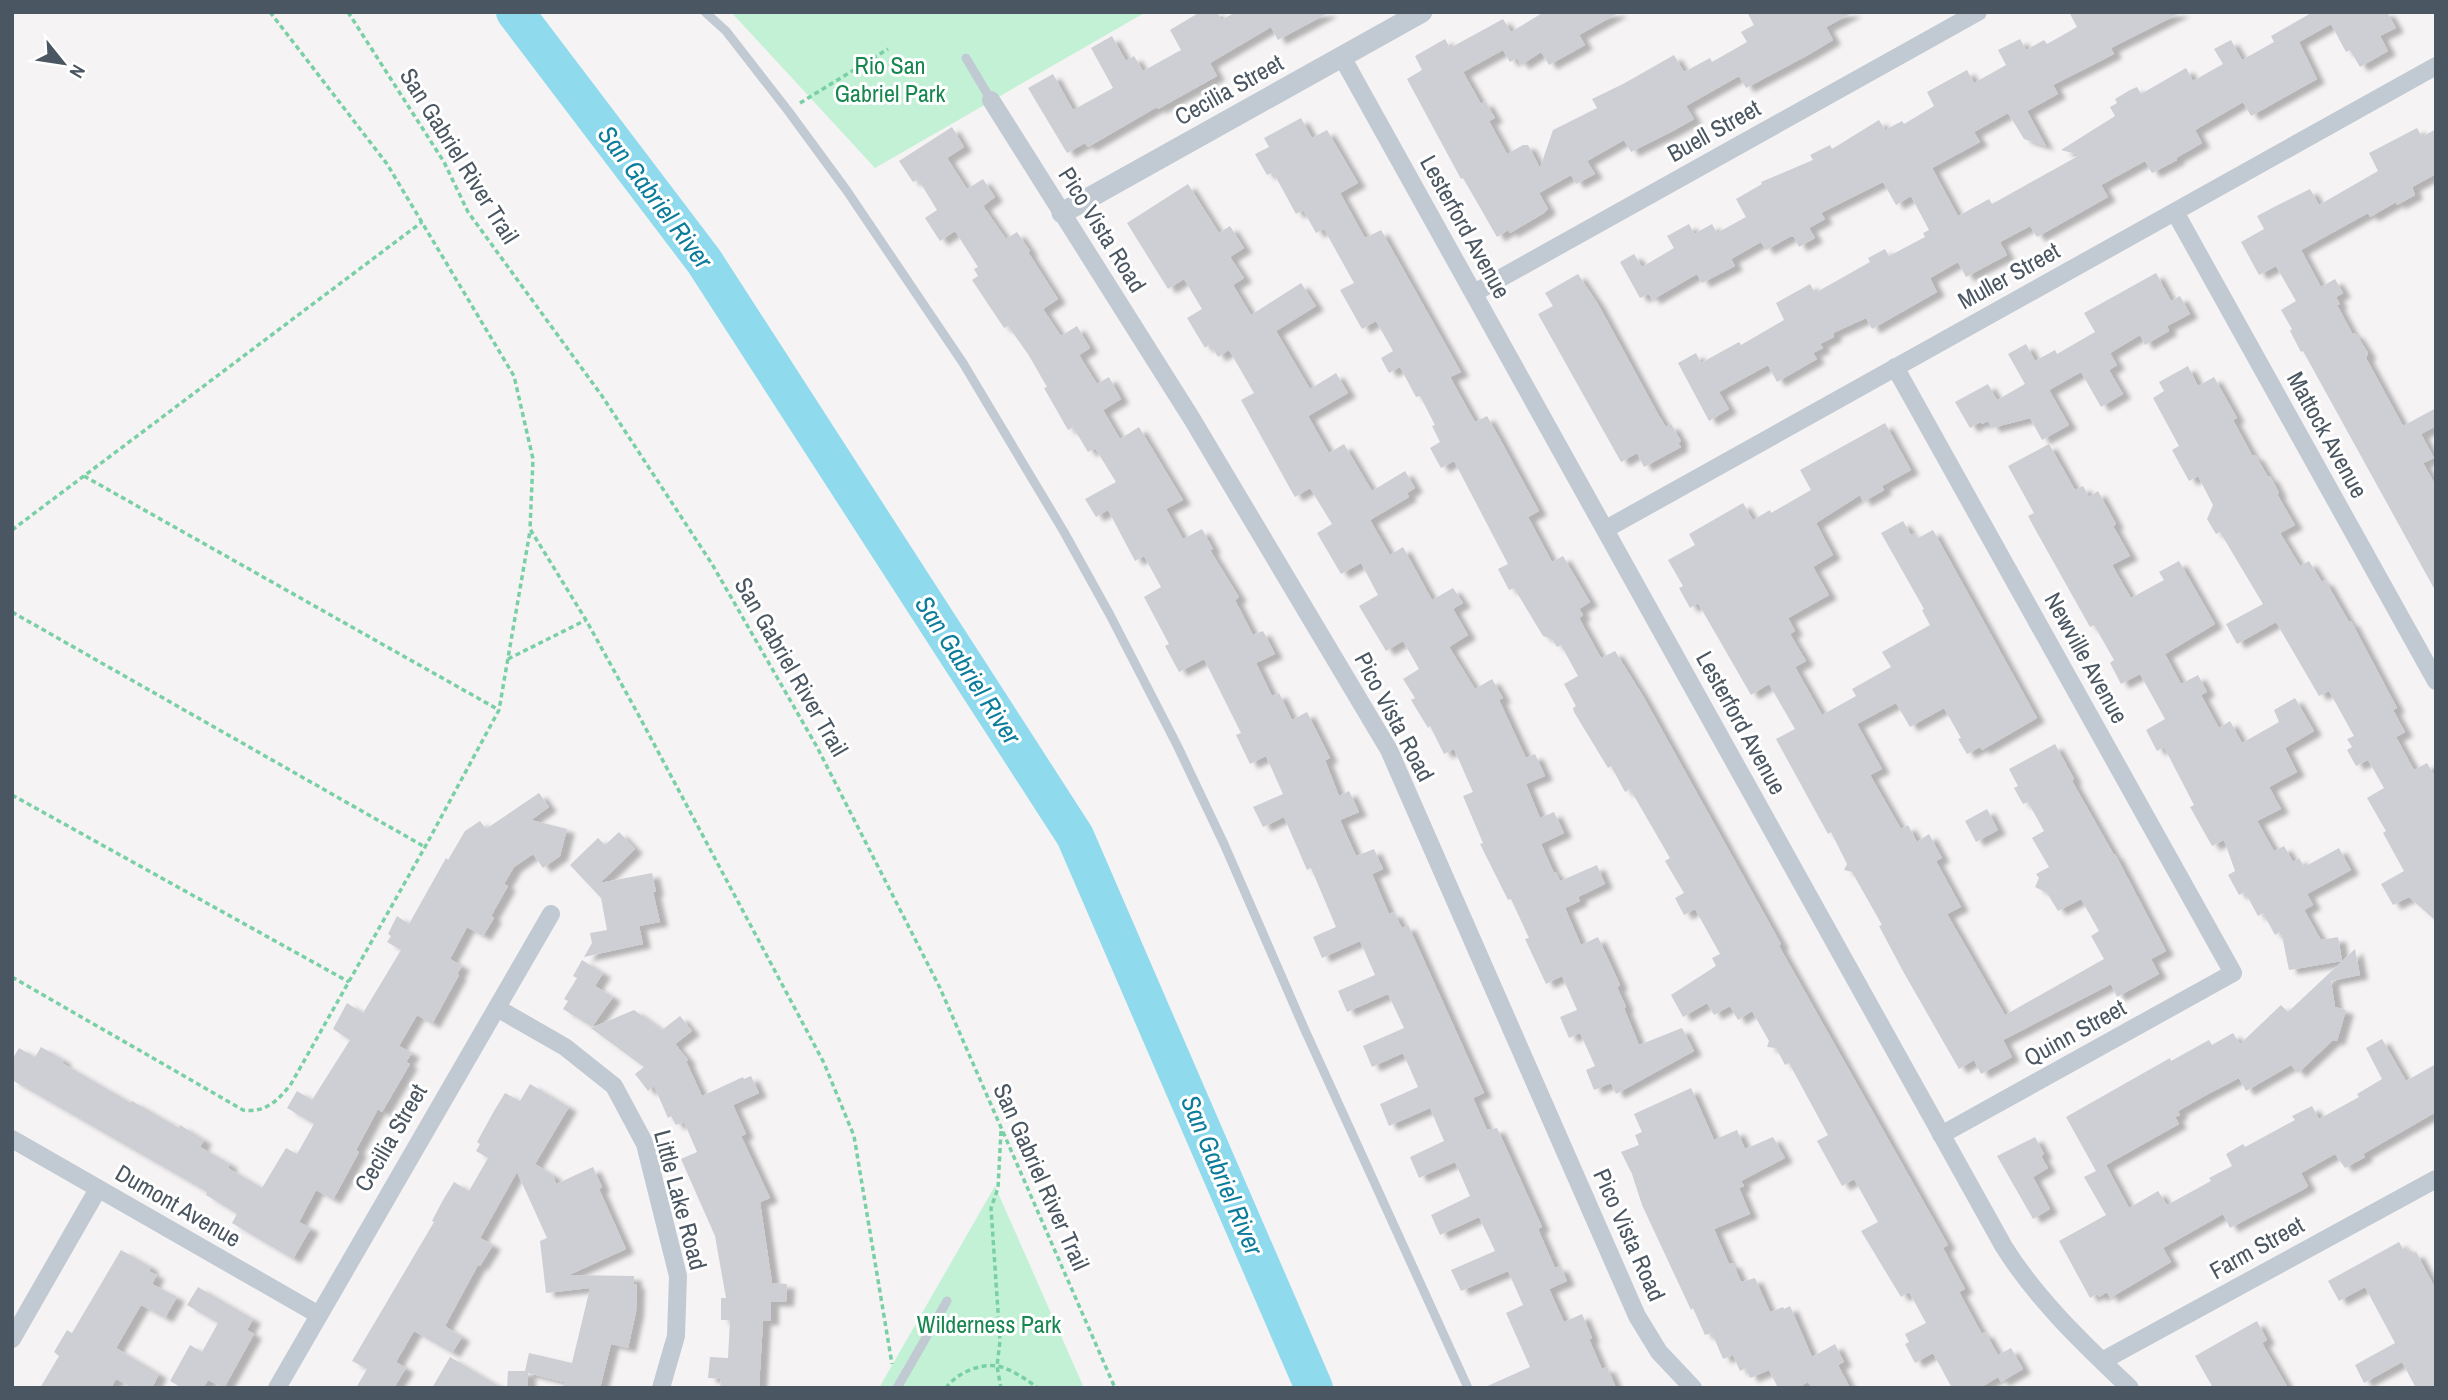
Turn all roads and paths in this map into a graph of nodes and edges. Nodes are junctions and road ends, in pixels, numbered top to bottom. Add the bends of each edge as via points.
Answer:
1 (270, 12) edge
2 (348, 12) edge
3 (705, 12) edge
4 (1422, 12) edge
5 (1978, 12) edge
6 (888, 49) dead end
7 (1342, 57) junction
8 (966, 58) dead end
9 (2436, 66) edge
10 (810, 95) dead end
11 (991, 100) joint
12 (2175, 212) junction
13 (1062, 213) junction
14 (422, 222) junction
15 (1474, 293) junction
16 (1895, 367) junction
17 (84, 476) junction
18 (530, 529) junction
19 (1606, 529) junction
20 (12, 530) edge
21 (12, 612) edge
22 (586, 620) junction
23 (508, 659) junction
24 (2436, 681) edge
25 (499, 710) junction
26 (12, 795) edge
27 (425, 847) junction
28 (551, 914) dead end
29 (2233, 972) joint
30 (12, 977) edge
31 (349, 982) junction
32 (497, 1008) junction
33 (1001, 1129) junction
34 (1941, 1135) junction
35 (12, 1139) edge
36 (2436, 1179) edge
37 (98, 1189) junction
38 (947, 1301) dead end
39 (319, 1315) junction
40 (12, 1339) edge
41 (2102, 1361) junction
42 (997, 1366) junction
43 (894, 1375) dead end
44 (1685, 1385) edge
45 (284, 1386) edge
46 (661, 1388) edge
47 (897, 1388) edge
48 (946, 1388) edge
49 (1001, 1388) edge
50 (1038, 1388) edge
51 (1115, 1388) edge
52 (1468, 1388) edge
53 (2130, 1388) edge

1 - 14 path via 387,164
2 - 33 path, San Gabriel River Trail via 444,162 468,212 602,396 746,622 915,936
3 - 52 lane via 755,65 847,191 970,375 1104,603 1224,844
4 - 7 street, Cecilia Street
5 - 15 street, Buell Street
6 - 10 path
7 - 13 street, Cecilia Street
7 - 15 street, Lesterford Avenue
8 - 11 lane
9 - 12 street, Muller Street
11 - 13 street, Pico Vista Road
12 - 16 street, Muller Street
12 - 24 street, Mattock Avenue
13 - 44 street, Pico Vista Road via 1210,447 1386,743 1637,1316
14 - 17 path
14 - 18 path via 514,376 533,458
15 - 19 street, Lesterford Avenue
16 - 19 street, Muller Street
16 - 29 street, Newville Avenue
17 - 20 path
17 - 25 path
18 - 22 path
18 - 23 path
19 - 34 street, Lesterford Avenue
21 - 27 path
22 - 23 path
22 - 43 path via 824,1063 854,1136
23 - 25 path
25 - 27 path
26 - 31 path
27 - 31 path
28 - 32 street, Cecilia Street
29 - 34 street, Quinn Street
30 - 31 path via 243,1110 253,1111 270,1106 291,1084
32 - 39 street, Cecilia Street
32 - 46 street, Little Lake Road via 565,1047 614,1086 645,1143 678,1276 676,1336
33 - 42 path via 998,1188 991,1208 1000,1340
33 - 51 path, San Gabriel River Trail
34 - 41 street, Lesterford Avenue via 2023,1276
35 - 37 street, Dumont Avenue
36 - 41 street, Farm Street
37 - 39 street, Dumont Avenue
37 - 40 street
38 - 47 lane
39 - 45 street, Cecilia Street
41 - 53 street, Lesterford Avenue
42 - 48 path via 965,1372
42 - 49 path
42 - 50 path

